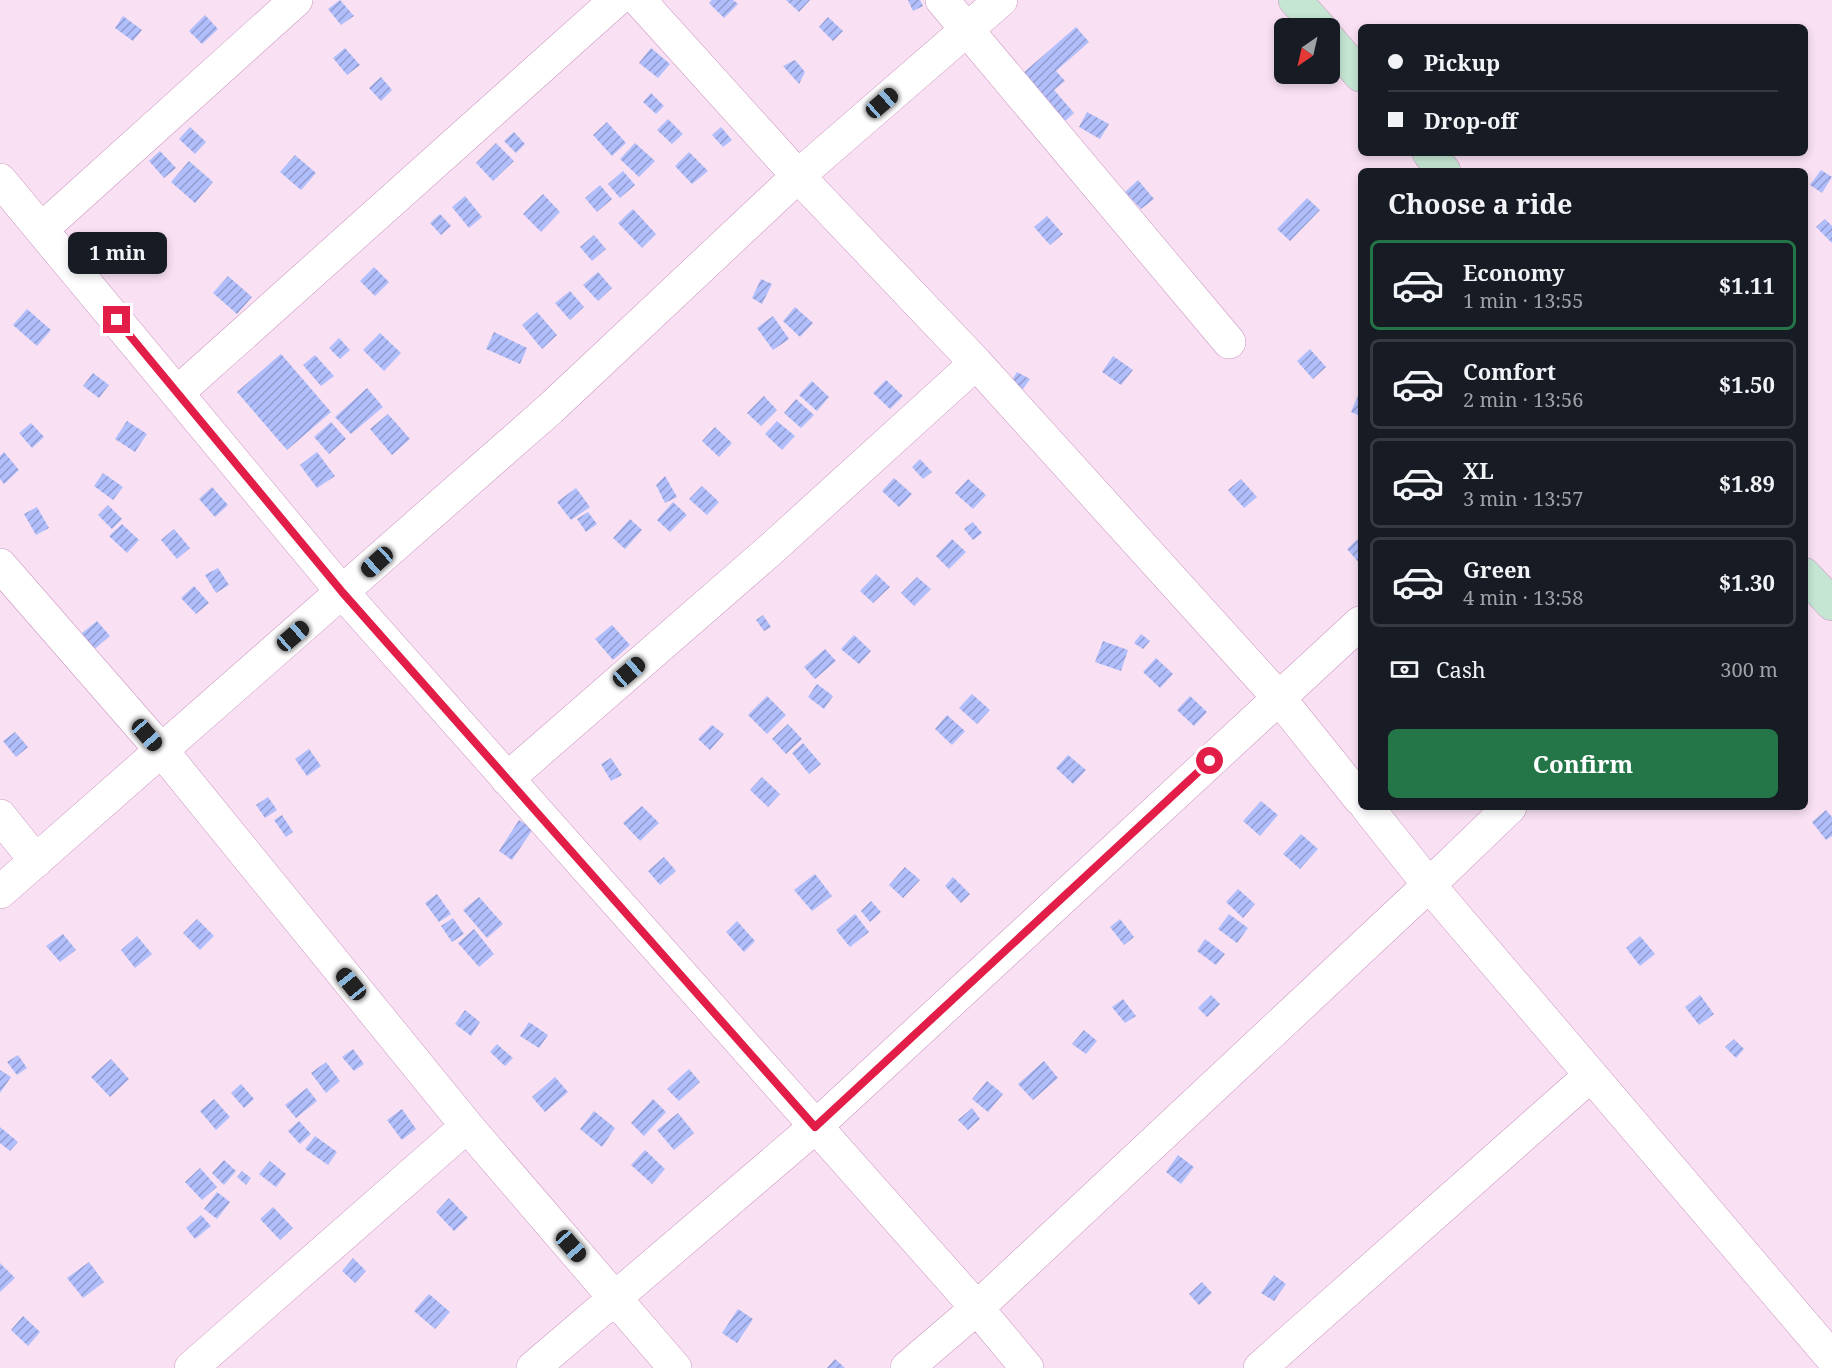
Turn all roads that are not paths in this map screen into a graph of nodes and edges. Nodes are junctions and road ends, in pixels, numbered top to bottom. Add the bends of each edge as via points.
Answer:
1 (296, 0) edge
2 (616, 0) edge
3 (639, 0) edge
4 (942, 0) edge
5 (1001, 0) edge
6 (1295, 0) edge
7 (1311, 18) edge
8 (967, 30) junction
9 (1340, 52) edge
10 (1358, 73) edge
11 (1432, 156) edge
12 (1442, 168) edge
13 (798, 176) junction
14 (0, 180) edge
15 (42, 229) junction
16 (1229, 342) dead end
17 (976, 363) junction
18 (177, 393) junction
19 (0, 565) edge
20 (1808, 578) edge
21 (343, 593) junction
22 (1832, 604) edge
23 (1358, 625) edge
24 (1279, 698) junction
25 (162, 752) junction
26 (507, 779) junction
27 (1358, 797) edge
28 (1369, 810) edge
29 (1507, 810) edge
30 (0, 816) edge
31 (36, 861) junction
32 (1430, 885) junction
33 (0, 892) edge
34 (1591, 1075) junction
35 (467, 1126) junction
36 (815, 1127) junction
37 (615, 1298) junction
38 (977, 1308) junction
39 (1832, 1358) edge
40 (191, 1368) edge
41 (533, 1368) edge
42 (675, 1368) edge
43 (907, 1368) edge
44 (1027, 1368) edge
45 (1260, 1368) edge

1 - 15 street
2 - 18 street
3 - 13 street
4 - 8 street
5 - 8 street
6 - 7 street
8 - 13 street
8 - 16 street
9 - 10 street
11 - 12 street
13 - 17 street
13 - 21 street via 550,409
14 - 15 street
15 - 18 street
17 - 24 street
17 - 26 street via 769,551
18 - 21 street
19 - 25 street
20 - 22 street
21 - 25 street
21 - 26 street
23 - 24 street
24 - 27 street
24 - 36 street
25 - 31 street
25 - 35 street
26 - 36 street
28 - 32 street
29 - 32 street
30 - 31 street
31 - 33 street
32 - 34 street
32 - 38 street
34 - 39 street
34 - 45 street
35 - 37 street
35 - 40 street
36 - 37 street
36 - 38 street
37 - 41 street
37 - 42 street
38 - 43 street
38 - 44 street

